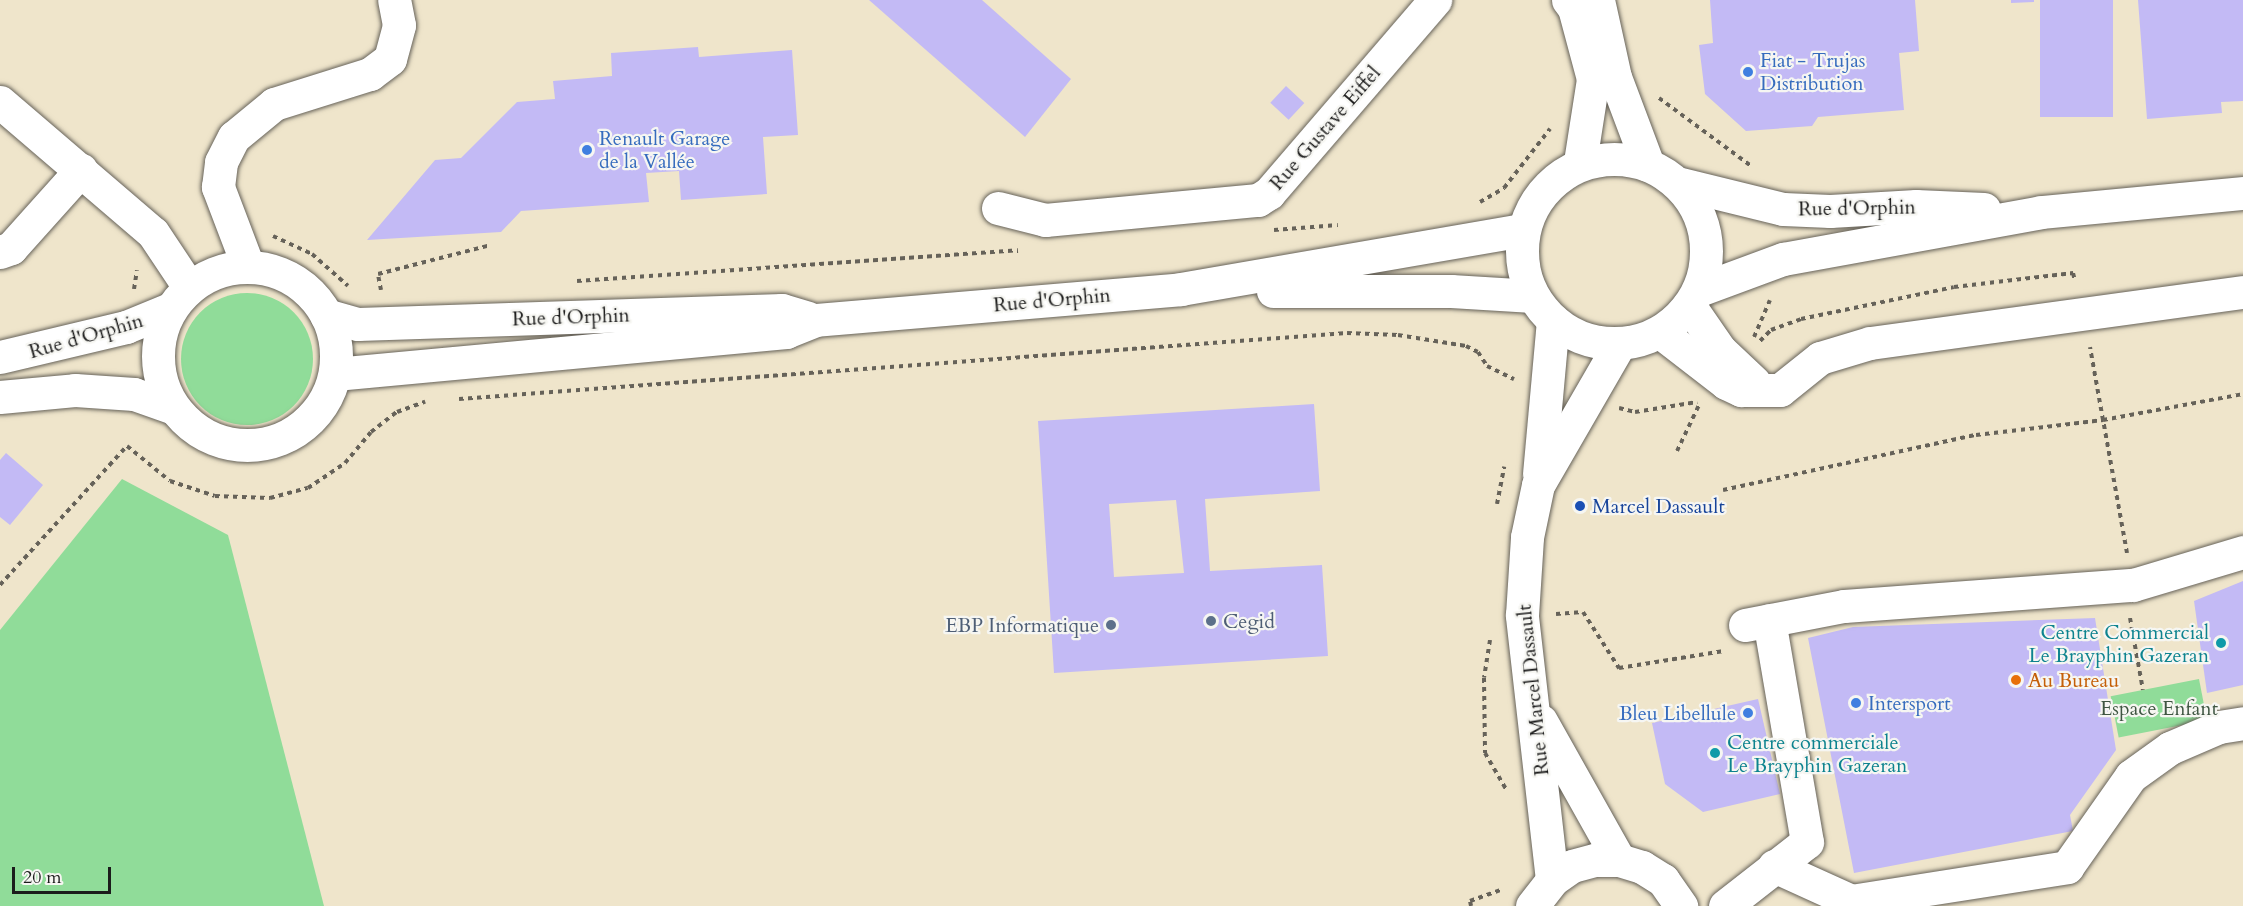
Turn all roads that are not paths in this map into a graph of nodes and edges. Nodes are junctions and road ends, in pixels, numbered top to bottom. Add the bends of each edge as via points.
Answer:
1 (394, 0) edge
2 (1435, 0) edge
3 (1568, 0) edge
4 (1598, 0) edge
5 (0, 102) edge
6 (1580, 162) junction
7 (1648, 165) junction
8 (81, 170) junction
9 (1677, 183) junction
10 (2243, 193) edge
11 (998, 208) dead end
12 (2040, 212) junction
13 (1523, 230) junction
14 (0, 252) edge
15 (248, 266) junction
16 (1181, 289) junction
17 (2243, 292) edge
18 (1533, 296) junction
19 (180, 298) junction
20 (1694, 298) junction
21 (327, 315) junction
22 (815, 320) junction
23 (1553, 321) junction
24 (1660, 332) junction
25 (1620, 344) junction
26 (0, 357) edge
27 (335, 374) junction
28 (1765, 390) junction
29 (0, 397) edge
30 (174, 408) junction
31 (1538, 485) junction
32 (2243, 552) edge
33 (1534, 709) junction
34 (2243, 723) edge
35 (1619, 860) junction
36 (1773, 866) junction
37 (1536, 899) edge
38 (1681, 906) edge
39 (1725, 906) edge

1 - 15 main road via 398,44 390,59 370,74 274,104 234,137 221,162 218,187
2 - 11 main road, Rue Gustave Eiffel via 1269,193 1258,200 1046,220
3 - 6 main road via 1574,8 1593,80
4 - 7 main road via 1615,77
5 - 8 main road
6 - 7 main road via 1631,159
6 - 13 main road via 1539,195
7 - 9 main road
8 - 14 main road via 11,248
8 - 19 main road via 153,233
9 - 12 main road, Rue d'Orphin via 1783,209 1830,211 1916,206
9 - 20 main road via 1695,205 1706,233 1707,262
10 - 12 main road, Rue d'Orphin
12 - 20 main road, Rue d'Orphin via 1784,259
13 - 16 main road, Rue d'Orphin
13 - 18 main road via 1521,264
15 - 19 main road via 208,275
15 - 21 main road via 272,270 294,280 313,295
16 - 18 main road, Rue d'Orphin via 1451,291
16 - 22 main road, Rue d'Orphin
17 - 28 main road via 1870,344 1820,358 1780,390
18 - 23 main road
19 - 26 main road, Rue d'Orphin via 126,327
19 - 30 main road via 160,333 157,359 162,385
20 - 24 main road
20 - 28 main road via 1720,350
21 - 22 main road, Rue d'Orphin via 358,324 782,310
21 - 27 main road via 336,344
22 - 27 main road, Rue d'Orphin via 786,332
23 - 25 main road via 1586,339
23 - 31 main road
24 - 25 main road
24 - 28 main road via 1720,380 1741,390
25 - 31 main road, Rue Marcel Dassault
27 - 30 main road via 326,398 311,419 290,435 266,444 240,446 214,440 192,427
29 - 30 main road via 86,391 134,394
31 - 33 main road, Rue Marcel Dassault via 1527,537 1522,615
32 - 36 main road via 2133,585 1844,606 1762,630 1807,842
33 - 35 main road
33 - 37 main road, Rue Marcel Dassault
34 - 36 main road via 2219,727 2170,748 2131,776 2067,867 1851,901
35 - 37 main road via 1595,860 1572,867
35 - 38 main road via 1642,867 1663,880
36 - 39 main road

